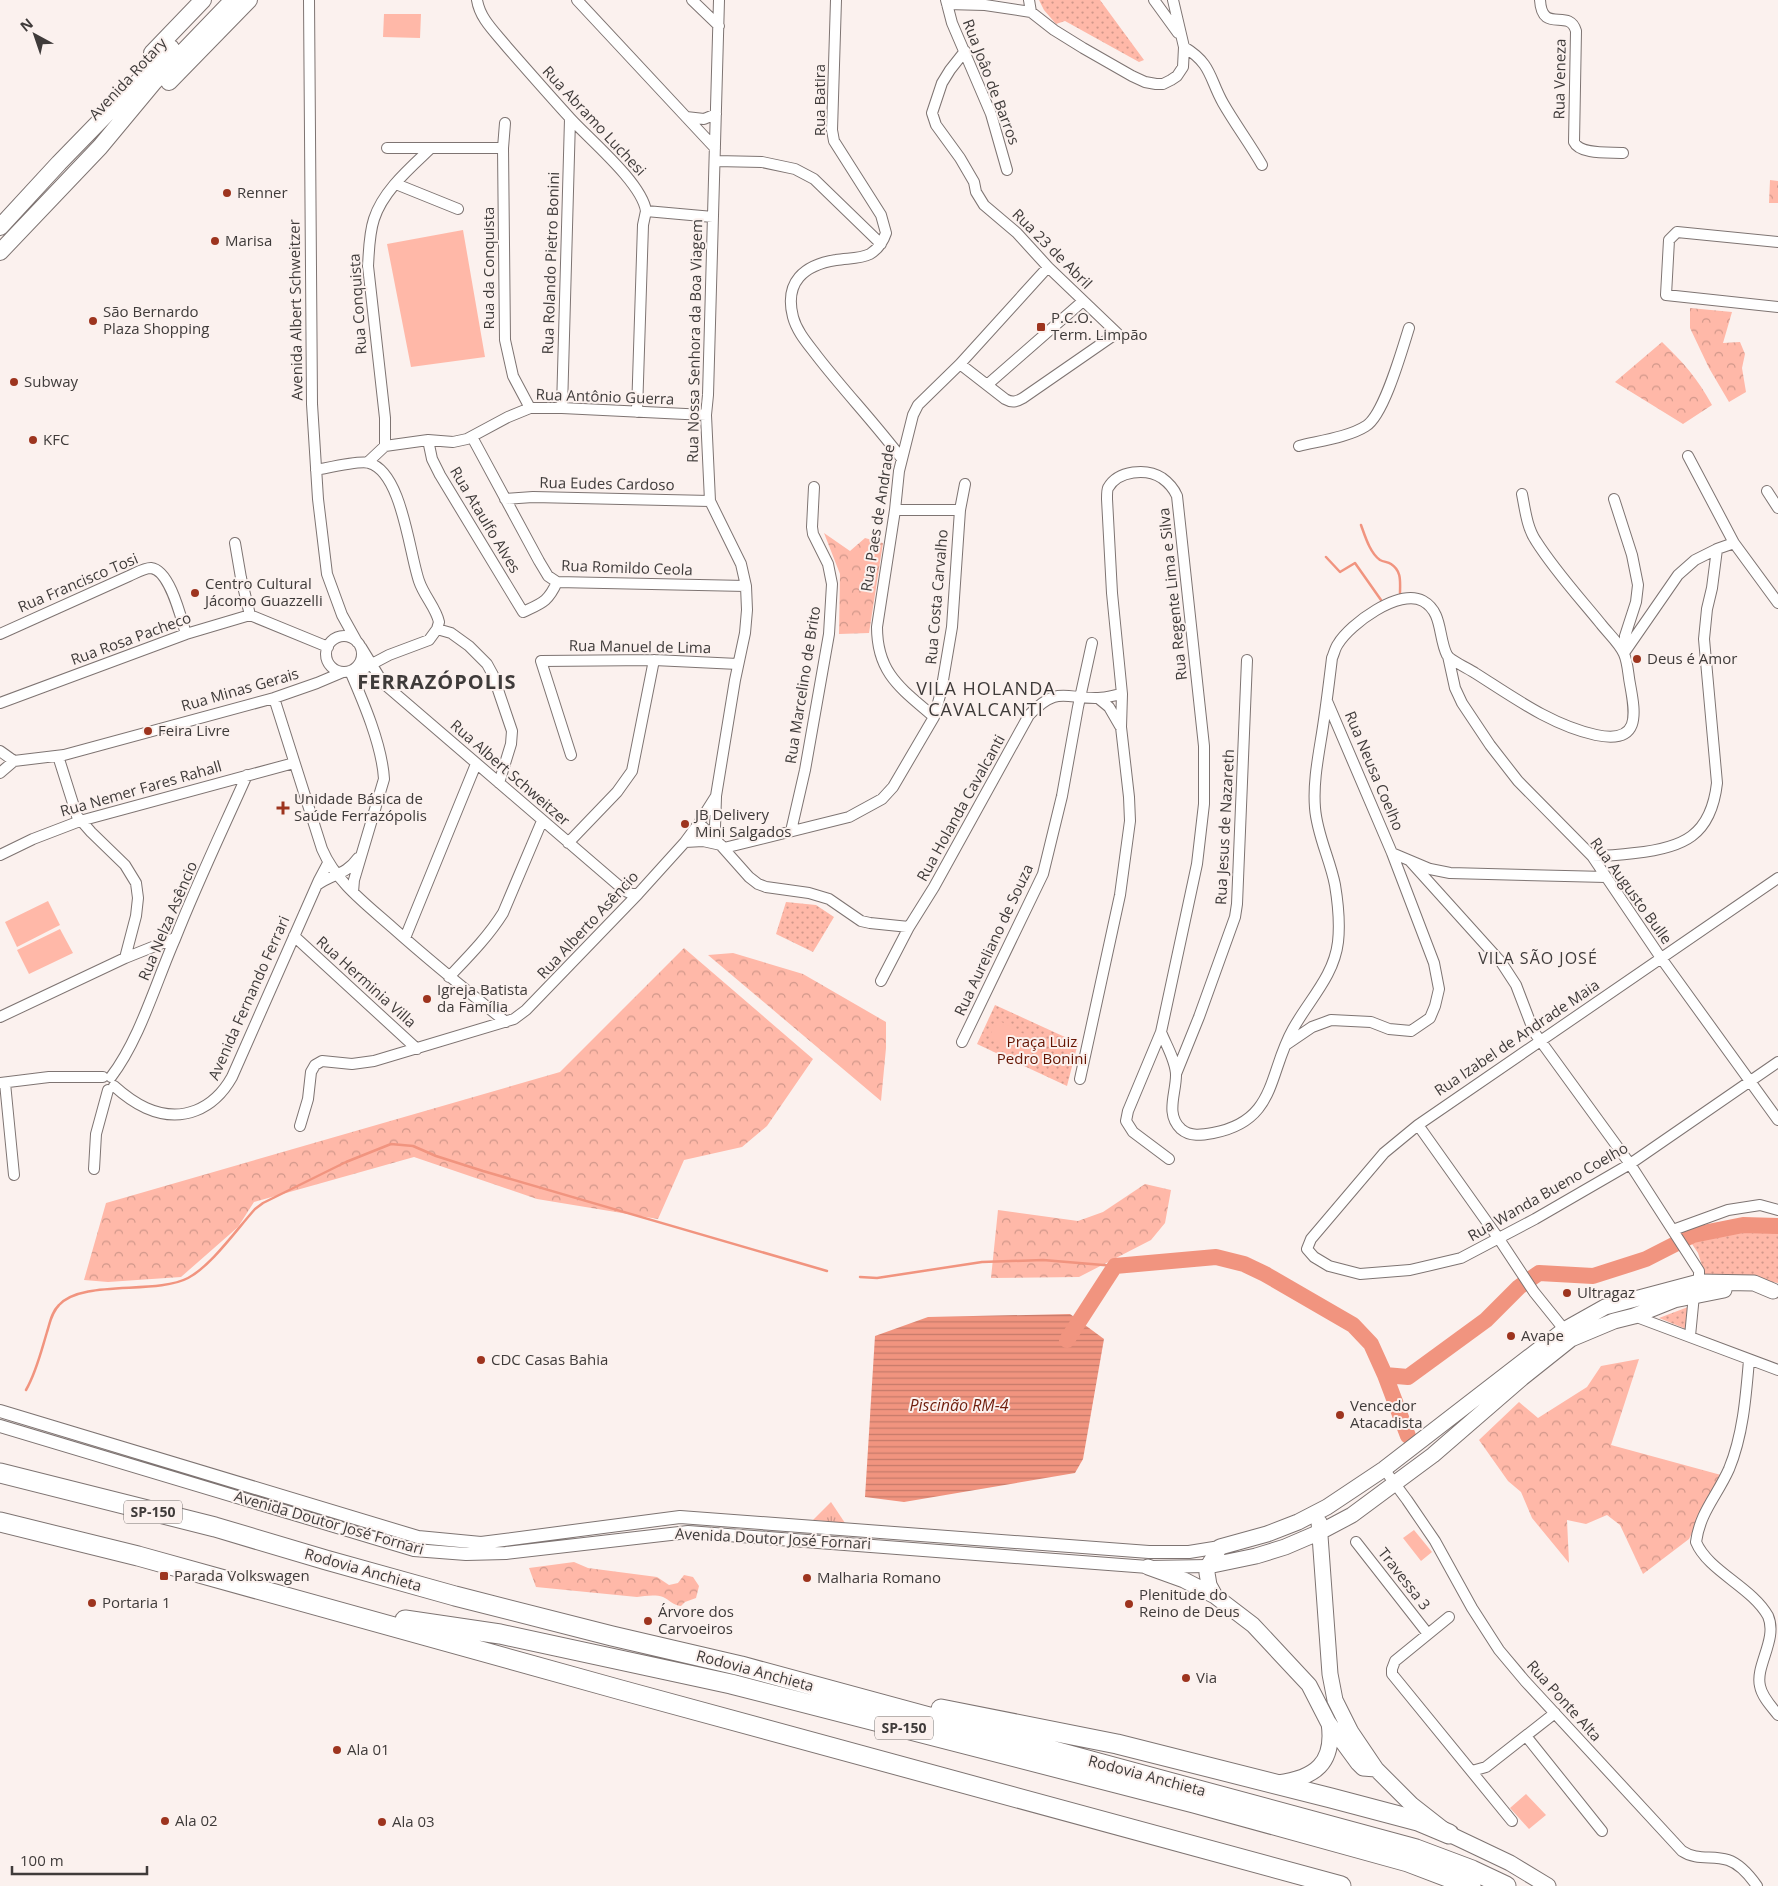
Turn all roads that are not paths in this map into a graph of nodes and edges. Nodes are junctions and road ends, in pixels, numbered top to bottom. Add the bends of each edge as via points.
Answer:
1 (203, 0) edge
2 (219, 0) edge
3 (233, 0) edge
4 (249, 0) edge
5 (309, 0) edge
6 (477, 0) edge
7 (578, 0) edge
8 (692, 0) edge
9 (719, 0) edge
10 (836, 0) edge
11 (1029, 0) edge
12 (1154, 0) edge
13 (1173, 0) edge
14 (1540, 0) edge
15 (946, 2) edge
16 (1031, 12) junction
17 (719, 26) junction
18 (1180, 36) junction
19 (964, 51) junction
20 (150, 77) junction
21 (716, 114) junction
22 (685, 116) junction
23 (570, 119) junction
24 (505, 123) dead end
25 (100, 146) junction
26 (387, 148) dead end
27 (503, 148) junction
28 (715, 148) junction
29 (430, 149) junction
30 (1623, 153) dead end
31 (716, 161) junction
32 (59, 163) junction
33 (1262, 165) dead end
34 (1007, 170) dead end
35 (396, 184) junction
36 (458, 209) dead end
37 (646, 211) junction
38 (712, 217) junction
39 (0, 227) edge
40 (1778, 242) edge
41 (881, 244) junction
42 (0, 252) edge
43 (1048, 267) junction
44 (1083, 302) junction
45 (1778, 307) edge
46 (1409, 328) dead end
47 (960, 364) junction
48 (987, 385) junction
49 (530, 408) junction
50 (562, 408) junction
51 (637, 412) junction
52 (706, 415) junction
53 (472, 437) junction
54 (428, 440) junction
55 (386, 446) junction
56 (1299, 446) dead end
57 (1688, 456) dead end
58 (902, 459) junction
59 (368, 462) junction
60 (316, 470) junction
61 (964, 484) dead end
62 (814, 487) dead end
63 (1767, 490) dead end
64 (1522, 494) dead end
65 (504, 499) junction
66 (1614, 499) dead end
67 (710, 501) junction
68 (1778, 508) edge
69 (895, 510) junction
70 (960, 510) junction
71 (235, 543) dead end
72 (1734, 543) junction
73 (1718, 549) junction
74 (557, 582) junction
75 (746, 586) junction
76 (1778, 603) edge
77 (250, 615) junction
78 (343, 617) junction
79 (437, 629) junction
80 (0, 634) edge
81 (186, 634) junction
82 (336, 638) junction
83 (1092, 643) dead end
84 (359, 644) junction
85 (328, 647) junction
86 (1624, 654) junction
87 (1448, 656) junction
88 (654, 660) junction
89 (1247, 660) dead end
90 (328, 661) junction
91 (738, 664) junction
92 (371, 665) junction
93 (349, 672) junction
94 (370, 678) junction
95 (383, 682) junction
96 (317, 684) junction
97 (360, 692) junction
98 (1122, 694) junction
99 (1080, 696) junction
100 (274, 698) junction
101 (1098, 698) junction
102 (1327, 700) junction
103 (0, 704) edge
104 (934, 717) junction
105 (1121, 727) junction
106 (0, 751) edge
107 (571, 755) dead end
108 (58, 756) junction
109 (14, 761) junction
110 (294, 763) junction
111 (476, 764) junction
112 (0, 773) edge
113 (247, 775) junction
114 (499, 783) junction
115 (716, 796) junction
116 (80, 821) junction
117 (542, 821) junction
118 (700, 823) junction
119 (791, 831) junction
120 (685, 842) junction
121 (568, 843) junction
122 (721, 845) junction
123 (363, 851) junction
124 (1392, 853) junction
125 (0, 855) edge
126 (1592, 856) junction
127 (1410, 861) junction
128 (328, 864) junction
129 (660, 870) junction
130 (337, 875) junction
131 (1606, 876) junction
132 (1778, 878) edge
133 (618, 885) junction
134 (316, 886) junction
135 (353, 892) junction
136 (638, 894) junction
137 (622, 910) junction
138 (909, 927) junction
139 (294, 936) junction
140 (175, 938) junction
141 (404, 938) junction
142 (125, 958) junction
143 (1661, 958) junction
144 (449, 977) junction
145 (881, 981) dead end
146 (0, 1017) edge
147 (506, 1022) junction
148 (1161, 1032) junction
149 (1540, 1040) junction
150 (962, 1042) dead end
151 (1284, 1046) junction
152 (417, 1049) junction
153 (1778, 1062) edge
154 (1176, 1074) junction
155 (1080, 1079) dead end
156 (1750, 1081) junction
157 (2, 1083) edge
158 (107, 1083) junction
159 (1778, 1120) edge
160 (1418, 1124) junction
161 (300, 1126) dead end
162 (1169, 1159) dead end
163 (1630, 1164) junction
164 (94, 1169) dead end
165 (14, 1175) dead end
166 (1778, 1210) edge
167 (1675, 1233) junction
168 (1499, 1238) junction
169 (1310, 1254) joint
170 (1696, 1288) junction
171 (1776, 1291) edge
172 (1634, 1316) junction
173 (1568, 1334) junction
174 (1690, 1336) junction
175 (1749, 1360) junction
176 (1778, 1370) edge
177 (0, 1412) edge
178 (0, 1426) edge
179 (1384, 1469) junction
180 (0, 1472) edge
181 (1395, 1484) junction
182 (1319, 1512) junction
183 (0, 1522) edge
184 (1320, 1532) junction
185 (1356, 1542) dead end
186 (1220, 1547) junction
187 (1208, 1566) junction
188 (1148, 1567) junction
189 (1215, 1596) junction
190 (327, 1609) junction
191 (1449, 1617) dead end
192 (1428, 1634) junction
193 (1330, 1674) junction
194 (795, 1681) junction
195 (1309, 1685) junction
196 (1555, 1713) junction
197 (1778, 1715) edge
198 (1328, 1722) junction
199 (1526, 1736) junction
200 (1376, 1769) junction
201 (1472, 1771) junction
202 (1276, 1784) junction
203 (1512, 1821) dead end
204 (1602, 1830) dead end
205 (1450, 1834) junction
206 (1341, 1886) edge
207 (1471, 1886) edge
208 (1506, 1886) edge
209 (1548, 1886) edge
210 (1757, 1886) edge

1 - 32 main road, Avenida Rotary via 73,137
2 - 20 main road
3 - 20 main road
4 - 25 main road, Avenida Rotary via 142,109
5 - 60 street, Avenida Albert Schweitzer via 310,289
6 - 23 street, Rua Abramo Luchesi via 483,18
7 - 22 street
8 - 17 street
9 - 17 street, Rua Nossa Senhora da Boa Viagem
10 - 41 street, Rua Batira via 834,141 881,215 886,233
11 - 16 street
12 - 18 street
13 - 18 street
14 - 30 street, Rua Veneza via 1545,17 1570,22 1576,31 1574,142 1582,150
15 - 16 street, Rua Joâo de Barros
15 - 19 street, Rua Joâo de Barros
16 - 18 street via 1070,41 1146,82 1163,84 1177,76 1183,67
17 - 21 street, Rua Nossa Senhora da Boa Viagem
18 - 33 street via 1206,66 1223,102
19 - 34 street, Rua Joâo de Barros via 991,114
19 - 43 street, Rua 23 de Abril via 942,83 932,113 936,125 960,158 984,205 1004,220
20 - 25 main road, Avenida Rotary
20 - 32 main road, Avenida Rotary
21 - 22 street via 704,119
21 - 28 street, Rua Nossa Senhora da Boa Viagem
22 - 28 street
23 - 37 street, Rua Abramo Luchesi via 640,193
23 - 50 street, Rua Rolando Pietro Bonini
24 - 27 street, Rua da Conquista
25 - 42 main road, Avenida Rotary
26 - 29 street
27 - 29 street
27 - 49 street, Rua da Conquista via 505,340 513,376
28 - 31 street, Rua Nossa Senhora da Boa Viagem
29 - 35 street, Rua Conquista
31 - 38 street, Rua Nossa Senhora da Boa Viagem
31 - 41 street via 762,162 795,169 814,179
32 - 39 main road, Avenida Rotary
35 - 36 street
35 - 55 street, Rua Conquista via 374,219 368,266
37 - 38 street
37 - 51 street
38 - 52 street, Rua Nossa Senhora da Boa Viagem
40 - 45 street via 1677,232 1670,240 1666,294
41 - 58 street via 868,255 826,262 802,273 794,283 791,301 794,319 804,339
43 - 44 street, Rua 23 de Abril
43 - 47 street, Rua Paes de Andrade
44 - 48 street
44 - 48 street, Rua 23 de Abril via 1117,333 1019,400 1010,402
46 - 56 street via 1389,387 1373,420 1346,434
47 - 48 street
47 - 58 street, Rua Paes de Andrade via 918,405 909,426
49 - 50 street, Rua Antônio Guerra
49 - 53 street, Rua Antônio Guerra
50 - 51 street, Rua Antônio Guerra
51 - 52 street, Rua Antônio Guerra
52 - 67 street, Rua Nossa Senhora da Boa Viagem
53 - 54 street, Rua Antônio Guerra via 453,442
53 - 65 street, Rua Romildo Ceola
54 - 55 street, Rua Antônio Guerra
54 - 74 street, Rua Ataulfo Alves via 440,475 523,612 551,596
55 - 59 street
57 - 72 street
58 - 69 street, Rua Paes de Andrade
59 - 60 street
59 - 79 street via 385,473 394,487 419,582 438,618
60 - 78 street, Avenida Albert Schweitzer via 327,574
61 - 70 street, Rua Costa Carvalho
62 - 119 street, Rua Marcelino de Brito via 813,534 828,564 832,584 829,634
63 - 68 street
64 - 86 street via 1534,539
65 - 67 street, Rua Eudes Cardoso
65 - 74 street, Rua Romildo Ceola via 539,562 548,576
66 - 86 street via 1638,584 1625,636
67 - 75 street, Rua Nossa Senhora da Boa Viagem via 741,564
69 - 70 street
69 - 104 street, Rua Paes de Andrade via 877,641 894,681
70 - 104 street, Rua Costa Carvalho via 952,627 942,692
71 - 77 street
72 - 73 street
72 - 76 street
73 - 86 street via 1695,560 1678,575
73 - 126 street via 1704,639 1716,766 1715,797 1710,811 1693,836 1670,848
74 - 75 street, Rua Romildo Ceola
75 - 91 street, Rua Nossa Senhora da Boa Viagem via 745,633
77 - 81 street, Rua Rosa Pacheco
77 - 85 street
78 - 82 street
78 - 84 street, Avenida Albert Schweitzer
79 - 92 street, Rua Minas Gerais via 426,642
79 - 114 street via 451,633 469,646 493,675 512,731
80 - 81 street, Rua Francisco Tosi via 153,568 166,578
81 - 103 street, Rua Rosa Pacheco
82 - 84 street via 345,636
82 - 85 street
83 - 99 street, Rua Aureliano de Souza
84 - 92 street, Rua Albert Schweitzer
84 - 93 street via 361,660
85 - 90 street
86 - 87 street via 1635,716 1627,732 1609,737 1590,733 1537,711
87 - 102 street, Rua Jesus de Nazareth via 1434,610 1423,600 1408,597 1393,601 1358,623 1338,644 1332,658
87 - 126 street, Rua Augusto Bulle via 1462,703 1490,745 1518,781
88 - 91 street, Rua Manuel de Lima
88 - 107 street, Rua Manuel de Lima via 541,661
88 - 121 street via 632,771 617,792
89 - 154 street, Rua Jesus de Nazareth via 1238,904 1232,928
90 - 93 street via 332,667
90 - 96 street, Rua Minas Gerais
91 - 115 street, Rua Nossa Senhora da Boa Viagem
92 - 93 street, Rua Minas Gerais
92 - 95 street, Rua Albert Schweitzer
93 - 94 street, Rua Albert Schweitzer
93 - 96 street, Rua Minas Gerais
93 - 97 street
94 - 95 street, Rua Albert Schweitzer
94 - 97 street
95 - 111 street, Rua Albert Schweitzer
96 - 100 street, Rua Minas Gerais
97 - 123 street via 384,778
98 - 101 street, Rua Holanda Cavalcanti
98 - 105 street, Rua Regente Lima e Silva
98 - 148 street, Rua Regente Lima e Silva via 1106,510 1108,488 1119,477 1133,472 1149,473 1162,478 1178,496 1204,746 1204,804 1197,864
99 - 101 street, Rua Holanda Cavalcanti
99 - 138 street, Rua Holanda Cavalcanti via 1059,695 1045,700 1029,715
99 - 150 street, Rua Aureliano de Souza via 1062,796 1043,874
100 - 108 street, Rua Minas Gerais
100 - 110 street
101 - 105 street via 1109,707
102 - 124 street, Rua Neusa Coelho
102 - 151 street, Rua Jesus de Nazareth via 1316,773 1315,809 1335,885 1338,944 1328,972
104 - 119 street, Rua Costa Carvalho via 893,787 882,799 848,817
105 - 155 street, Rua Regente Lima e Silva via 1130,821 1120,895
106 - 109 street
108 - 109 street, Rua Minas Gerais
108 - 116 street
109 - 112 street
110 - 113 street, Rua Nemer Fares Rahall
110 - 128 street
111 - 114 street, Rua Albert Schweitzer
111 - 141 street
113 - 116 street, Rua Nemer Fares Rahall
113 - 140 street, Rua Nelza Asêncio
114 - 117 street, Rua Albert Schweitzer
115 - 118 street, Rua Nossa Senhora da Boa Viagem
115 - 122 street via 715,827
116 - 125 street, Rua Nemer Fares Rahall
116 - 142 street via 125,865 136,883 137,911
117 - 121 street, Rua Albert Schweitzer
117 - 144 street via 503,913
118 - 120 street, Rua Nossa Senhora da Boa Viagem
118 - 122 street
119 - 122 street, Rua Costa Carvalho
120 - 122 street
120 - 129 street, Rua Alberto Asêncio
121 - 133 street, Rua Albert Schweitzer
122 - 138 street via 758,884 829,899 861,921
123 - 130 street via 349,869
123 - 135 street
124 - 127 street
124 - 151 street, Rua Neusa Coelho via 1434,963 1439,989 1430,1018 1411,1031 1389,1029 1371,1022 1331,1020 1312,1027
126 - 131 street, Rua Augusto Bulle
127 - 131 street via 1450,873
127 - 149 street via 1501,962 1516,985 1530,1024
128 - 130 street
128 - 134 street, Avenida Fernando Ferrari
129 - 133 street, Rua Alberto Asêncio via 636,886
129 - 136 street, Rua Alberto Asêncio
130 - 134 street
130 - 135 street
131 - 143 street, Rua Augusto Bulle
132 - 143 street, Rua Izabel de Andrade Maia
133 - 136 street, Rua Albert Schweitzer via 629,893
133 - 137 street via 625,898
134 - 139 street, Avenida Fernando Ferrari
135 - 141 street
136 - 137 street, Rua Alberto Asêncio
137 - 147 street, Rua Alberto Asêncio via 535,1002
138 - 145 street, Rua Holanda Cavalcanti
139 - 152 street, Rua Herminia Villa
139 - 158 street, Avenida Fernando Ferrari via 232,1077 213,1102 185,1113 162,1114 140,1105
140 - 142 street
140 - 158 street, Rua Nelza Asêncio via 142,1021
141 - 144 street
142 - 146 street
143 - 149 street, Rua Izabel de Andrade Maia
143 - 156 street, Rua Augusto Bulle
144 - 147 street
147 - 152 street, Rua Alberto Asêncio
148 - 154 street, Rua Jesus de Nazareth
148 - 162 street, Rua Regente Lima e Silva via 1126,1121 1134,1132
149 - 160 street, Rua Izabel de Andrade Maia
149 - 163 street
151 - 154 street, Rua Jesus de Nazareth via 1274,1082 1256,1111 1245,1121 1216,1132 1191,1134 1183,1131 1173,1119
152 - 161 street, Rua Alberto Asêncio via 359,1064 318,1062 311,1072
153 - 156 street, Rua Wanda Bueno Coelho
156 - 159 street, Rua Augusto Bulle
156 - 163 street, Rua Wanda Bueno Coelho
157 - 158 street, Avenida Fernando Ferrari via 49,1077 78,1077
157 - 165 street
158 - 164 street, Rua Nelza Asêncio via 96,1134
160 - 168 street
160 - 169 street, Rua Izabel de Andrade Maia via 1384,1153 1311,1239 1307,1249
163 - 167 street
163 - 168 street, Rua Wanda Bueno Coelho
166 - 167 street via 1760,1205 1728,1210
167 - 170 street via 1699,1271
168 - 169 street, Rua Wanda Bueno Coelho via 1461,1258 1385,1273 1344,1271
168 - 173 street via 1534,1292
170 - 171 main road, Avenida Doutor José Fornari
170 - 172 main road
170 - 173 main road, Avenida Doutor José Fornari via 1605,1306
170 - 174 street
172 - 173 main road
172 - 174 street
173 - 179 main road, Avenida Doutor José Fornari
173 - 181 main road, Avenida Doutor José Fornari via 1522,1378
174 - 175 street
175 - 176 street
175 - 197 street via 1738,1444 1728,1470 1700,1521 1696,1542 1704,1556 1742,1588 1768,1617 1770,1638 1760,1686
177 - 186 street, Avenida Doutor José Fornari via 418,1537 448,1541 481,1543 680,1518 1144,1552 1189,1552
178 - 188 street, Avenida Doutor José Fornari via 414,1550 506,1553 688,1532
179 - 181 street
179 - 182 main road, Avenida Doutor José Fornari
180 - 194 highway, Rodovia Anchieta / SP-150 via 216,1527 446,1594 633,1641 681,1643 728,1657 741,1666
181 - 184 main road, Avenida Doutor José Fornari via 1352,1515
181 - 196 street, Rua Ponte Alta via 1435,1541 1490,1638
182 - 184 main road
182 - 186 main road, Avenida Doutor José Fornari via 1267,1534
183 - 190 highway, Rodovia Anchieta / SP-150
184 - 187 main road, Avenida Doutor José Fornari via 1286,1547
184 - 193 main road
185 - 192 street, Travessa 3
186 - 187 main road
187 - 188 street, Avenida Doutor José Fornari
187 - 189 main road via 1207,1578
188 - 189 main road
189 - 195 main road via 1253,1625
190 - 206 highway, Rodovia Anchieta / SP-150
190 - 207 highway, Rodovia Anchieta / SP-150 via 500,1634 731,1684 1194,1803 1408,1862
191 - 192 street
192 - 201 street via 1395,1661 1392,1674
193 - 195 main road via 1322,1683
193 - 200 main road via 1339,1711
194 - 202 highway via 1117,1744
194 - 208 highway, Rodovia Anchieta / SP-150 via 1416,1849
195 - 198 main road
196 - 199 street
196 - 210 street, Rua Ponte Alta via 1682,1851 1694,1857 1732,1862
198 - 200 main road via 1363,1768
198 - 202 main road via 1330,1743 1324,1760 1302,1778
199 - 201 street via 1486,1767
199 - 204 street
200 - 205 main road via 1412,1805
201 - 203 street
202 - 205 highway via 1418,1821
205 - 209 main road via 1510,1863

